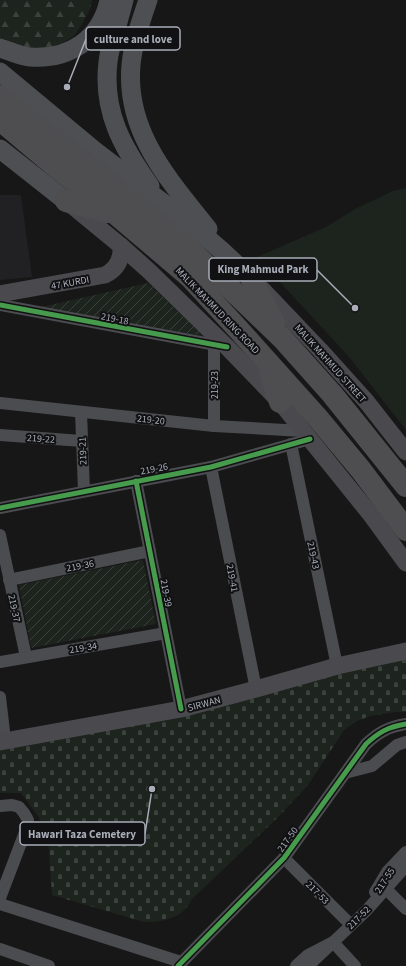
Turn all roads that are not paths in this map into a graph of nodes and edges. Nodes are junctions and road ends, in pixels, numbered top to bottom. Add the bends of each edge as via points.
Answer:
1 (109, 0) edge
2 (124, 0) edge
3 (148, 0) edge
4 (0, 48) edge
5 (0, 72) edge
6 (0, 96) edge
7 (0, 120) edge
8 (0, 149) edge
9 (66, 201) junction
10 (160, 201) junction
11 (117, 215) junction
12 (121, 246) junction
13 (251, 278) junction
14 (0, 294) edge
15 (0, 305) edge
16 (282, 338) junction
17 (220, 346) junction
18 (265, 359) junction
19 (280, 402) junction
20 (0, 403) edge
21 (81, 412) junction
22 (214, 426) junction
23 (0, 435) edge
24 (306, 435) junction
25 (82, 441) junction
26 (291, 444) junction
27 (406, 452) edge
28 (211, 467) junction
29 (136, 481) junction
30 (406, 486) edge
31 (84, 491) junction
32 (0, 508) edge
33 (406, 530) edge
34 (0, 535) edge
35 (150, 551) junction
36 (406, 563) edge
37 (9, 580) junction
38 (166, 633) junction
39 (406, 651) edge
40 (26, 657) junction
41 (0, 662) edge
42 (337, 666) junction
43 (256, 689) junction
44 (0, 697) edge
45 (181, 709) junction
46 (406, 724) edge
47 (3, 741) edge
48 (406, 742) edge
49 (345, 773) junction
50 (0, 806) edge
51 (406, 852) edge
52 (284, 858) junction
53 (406, 866) edge
54 (386, 888) junction
55 (0, 898) edge
56 (0, 904) edge
57 (406, 909) edge
58 (366, 911) junction
59 (351, 925) junction
60 (333, 942) junction
61 (0, 950) edge
62 (180, 964) edge
63 (49, 966) edge
64 (296, 966) edge
65 (308, 966) edge
66 (355, 966) edge

1 - 4 main road via 104,18 97,29 87,40 65,54 28,57
2 - 10 main road via 108,62 110,108 126,150
3 - 13 main road via 132,54 130,82 136,116 154,157 170,181
5 - 10 main road
6 - 16 highway via 181,241
7 - 11 highway, MALIK MAHMUD RING ROAD
8 - 9 main road
9 - 11 highway
9 - 12 main road
10 - 13 main road via 192,225
11 - 18 highway, MALIK MAHMUD RING ROAD via 190,277
12 - 14 main road, 47 KURDI via 118,263 105,275
12 - 17 main road via 174,295
13 - 16 highway
13 - 27 main road, MALIK MAHMUD STREET via 366,401
15 - 17 street, 219-18
16 - 30 highway via 332,394
17 - 19 main road
17 - 22 street, 219-23
18 - 19 highway
18 - 33 highway, MALIK MAHMUD RING ROAD via 361,470
19 - 24 main road
20 - 21 street, 219-20
21 - 22 street, 219-20
21 - 25 street, 219-21
22 - 24 street, 219-20
23 - 25 street, 219-22
24 - 26 street, 219-26
24 - 36 main road
25 - 31 street, 219-21
26 - 28 street, 219-26
26 - 42 street, 219-43
28 - 29 street, 219-26
28 - 43 street, 219-41
29 - 31 street, 219-26
29 - 35 street, 219-39
31 - 32 street, 219-26
34 - 37 street, 219-37
35 - 37 street, 219-36
35 - 38 street, 219-39
37 - 40 street, 219-37
38 - 40 street, 219-34
38 - 45 street, 219-39
39 - 42 main road, SIRWAN
40 - 41 street, 219-34
42 - 43 main road, SIRWAN
43 - 45 main road, SIRWAN
44 - 47 street
45 - 47 main road, SIRWAN
46 - 49 street, 217-50 via 394,726 376,735 366,744
48 - 49 street via 396,745 372,766
49 - 52 street, 217-50
50 - 55 street via 19,807 28,820
51 - 58 street, 217-55 via 387,872
52 - 59 street, 217-53
52 - 62 street, 217-50
53 - 54 street, 217-52
54 - 57 street
54 - 58 street, 217-52
56 - 62 street
58 - 59 street, 217-52
59 - 60 street, 217-52
60 - 64 street via 308,955
60 - 65 street, 217-52
60 - 66 street
61 - 63 street

